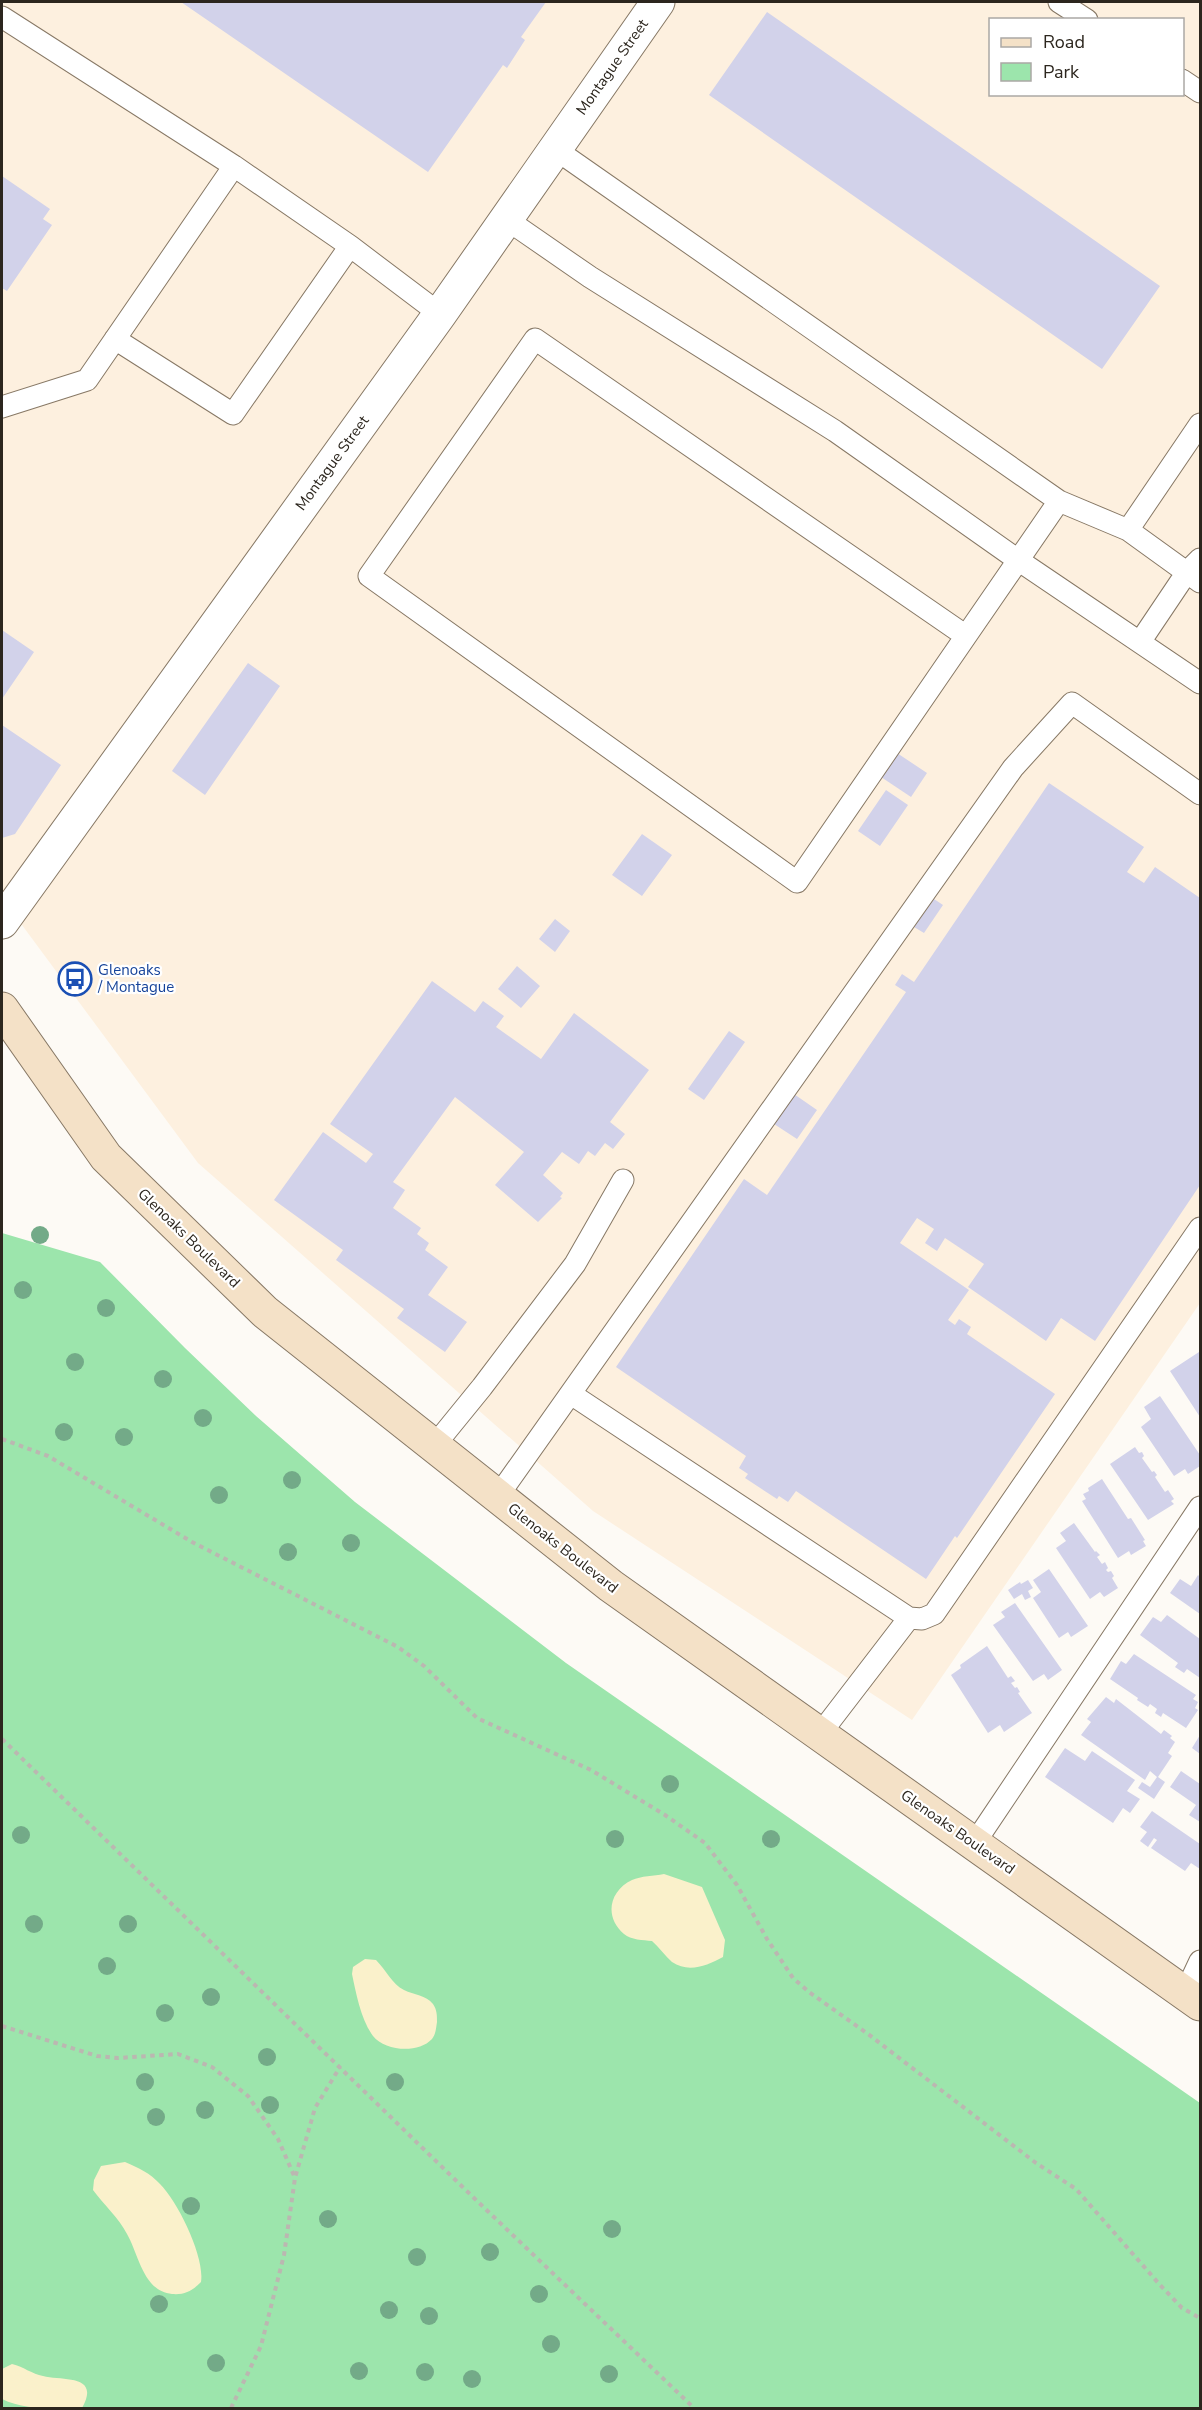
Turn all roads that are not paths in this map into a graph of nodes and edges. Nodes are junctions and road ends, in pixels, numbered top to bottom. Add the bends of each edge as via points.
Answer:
1 (658, 2) edge
2 (2, 17) edge
3 (1184, 82) edge
4 (1200, 92) edge
5 (555, 148) junction
6 (234, 166) junction
7 (506, 219) junction
8 (350, 246) junction
9 (440, 314) junction
10 (116, 339) junction
11 (2, 407) edge
12 (1200, 424) edge
13 (1059, 501) junction
14 (1128, 530) junction
15 (1018, 560) junction
16 (1196, 571) edge
17 (966, 636) junction
18 (1140, 642) junction
19 (1200, 683) edge
20 (1200, 794) edge
21 (2, 922) edge
22 (2, 1009) edge
23 (623, 1180) dead end
24 (1200, 1228) edge
25 (571, 1394) junction
26 (434, 1446) junction
27 (498, 1496) junction
28 (1200, 1507) edge
29 (909, 1618) junction
30 (820, 1734) junction
31 (974, 1844) junction
32 (1200, 1961) edge
33 (1193, 1998) edge

1 - 5 street, Montague Street
2 - 6 lane
3 - 4 lane
5 - 7 street, Montague Street
5 - 13 lane
6 - 8 lane
6 - 10 lane
7 - 9 street, Montague Street
7 - 15 lane via 590,277 835,431
8 - 9 lane
8 - 10 lane via 233,414
9 - 21 street, Montague Street
10 - 11 lane via 87,380
12 - 14 lane
13 - 14 lane
13 - 15 lane
14 - 16 lane
15 - 17 lane
15 - 18 lane
16 - 18 lane
17 - 17 lane via 535,339 369,576 797,882
18 - 19 lane
20 - 25 lane via 1072,703 1012,768
22 - 26 main road, Glenoaks Boulevard via 106,1157 265,1312
23 - 26 lane via 575,1264
24 - 29 lane via 934,1614 922,1619
25 - 27 lane
25 - 29 lane
26 - 27 main road, Glenoaks Boulevard
27 - 30 main road, Glenoaks Boulevard via 611,1586
28 - 31 lane
29 - 30 lane
30 - 31 main road, Glenoaks Boulevard
31 - 33 main road, Glenoaks Boulevard
32 - 33 lane

